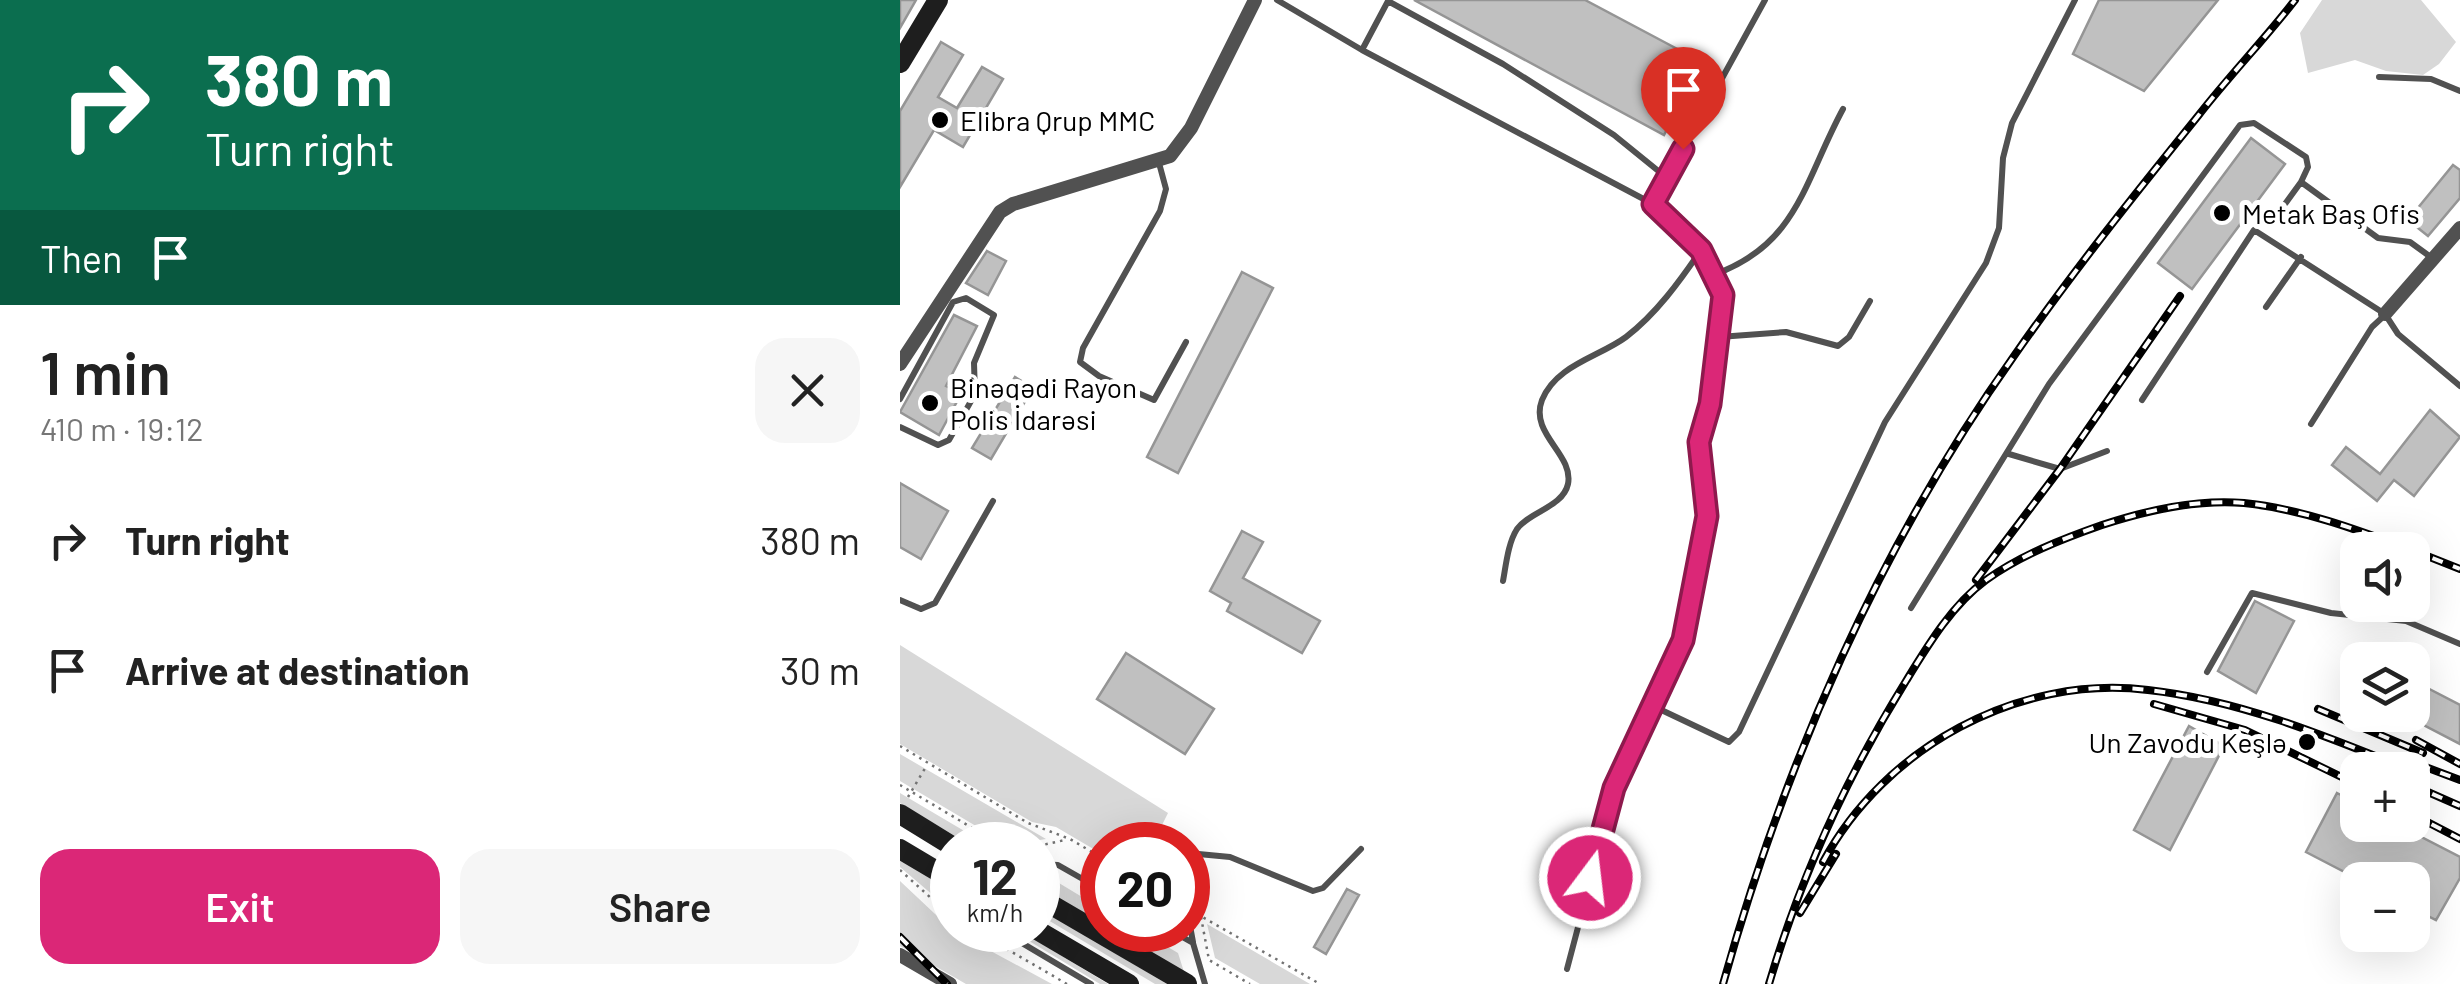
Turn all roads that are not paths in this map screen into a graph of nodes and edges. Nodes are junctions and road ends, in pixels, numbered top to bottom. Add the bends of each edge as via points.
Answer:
1 (938, 0) edge
2 (1255, 0) edge
3 (1277, 0) edge
4 (1388, 0) edge
5 (1764, 0) edge
6 (2075, 0) edge
7 (1362, 50) junction
8 (900, 63) edge
9 (2378, 77) dead end
10 (2460, 92) edge
11 (1842, 109) dead end
12 (1159, 162) junction
13 (1667, 178) junction
14 (2302, 182) junction
15 (1653, 204) junction
16 (2277, 215) dead end
17 (2458, 233) edge
18 (1701, 250) junction
19 (2301, 257) junction
20 (2433, 259) junction
21 (1713, 275) junction
22 (1870, 301) dead end
23 (2266, 307) dead end
24 (2386, 314) junction
25 (1719, 336) junction
26 (1186, 342) dead end
27 (900, 364) edge
28 (2460, 386) edge
29 (900, 399) edge
30 (2142, 400) dead end
31 (2311, 424) dead end
32 (900, 428) edge
33 (2107, 450) dead end
34 (2009, 454) junction
35 (992, 501) dead end
36 (1503, 580) dead end
37 (900, 600) edge
38 (1910, 608) dead end
39 (2460, 644) edge
40 (2207, 672) dead end
41 (1654, 707) junction
42 (902, 808) edge
43 (930, 829) edge
44 (900, 849) edge
45 (1361, 849) dead end
46 (1210, 855) edge
47 (930, 867) edge
48 (1060, 910) edge
49 (1060, 944) edge
50 (1037, 952) edge
51 (1195, 952) edge
52 (900, 955) edge
53 (1567, 969) dead end
54 (950, 984) edge
55 (1091, 984) edge
56 (1128, 984) edge
57 (1187, 984) edge
58 (1205, 984) edge

1 - 8 street
2 - 12 street via 1191,128
3 - 7 lane
4 - 7 lane
4 - 13 lane via 1582,115
5 - 13 lane
6 - 41 lane via 2012,123 1999,228 1986,262 1886,422 1739,732 1729,742
7 - 15 lane
9 - 10 lane via 2431,79
11 - 21 lane via 1776,240 1748,263
12 - 26 lane via 1166,189 1160,211 1080,362 1154,400
12 - 27 street via 1000,212
13 - 15 lane
14 - 16 lane
14 - 20 lane via 2378,238 2410,242
14 - 34 lane via 2306,156 2254,123 2240,125 2067,358
15 - 18 lane
17 - 20 street
18 - 21 lane
18 - 36 lane via 1674,289 1625,337 1595,350 1542,398 1539,416 1568,484 1516,530
19 - 23 lane
19 - 24 lane
19 - 30 lane via 2258,231 2249,233
20 - 24 street
21 - 25 lane via 1723,295
22 - 25 lane via 1838,346 1786,332
24 - 28 lane via 2398,334
24 - 31 lane
25 - 41 lane via 1699,442 1707,516 1700,560 1683,640
29 - 32 lane via 953,302 966,298 994,315 974,362 975,394 948,440 938,445
33 - 34 lane via 2060,469
34 - 38 lane
35 - 37 lane via 935,603 922,609
39 - 40 lane via 2406,622 2331,613 2252,593
41 - 53 lane via 1614,788
42 - 43 street
44 - 47 street
45 - 46 lane via 1313,891 1230,856
48 - 57 street
49 - 56 street
50 - 55 lane
51 - 58 lane
52 - 54 street

